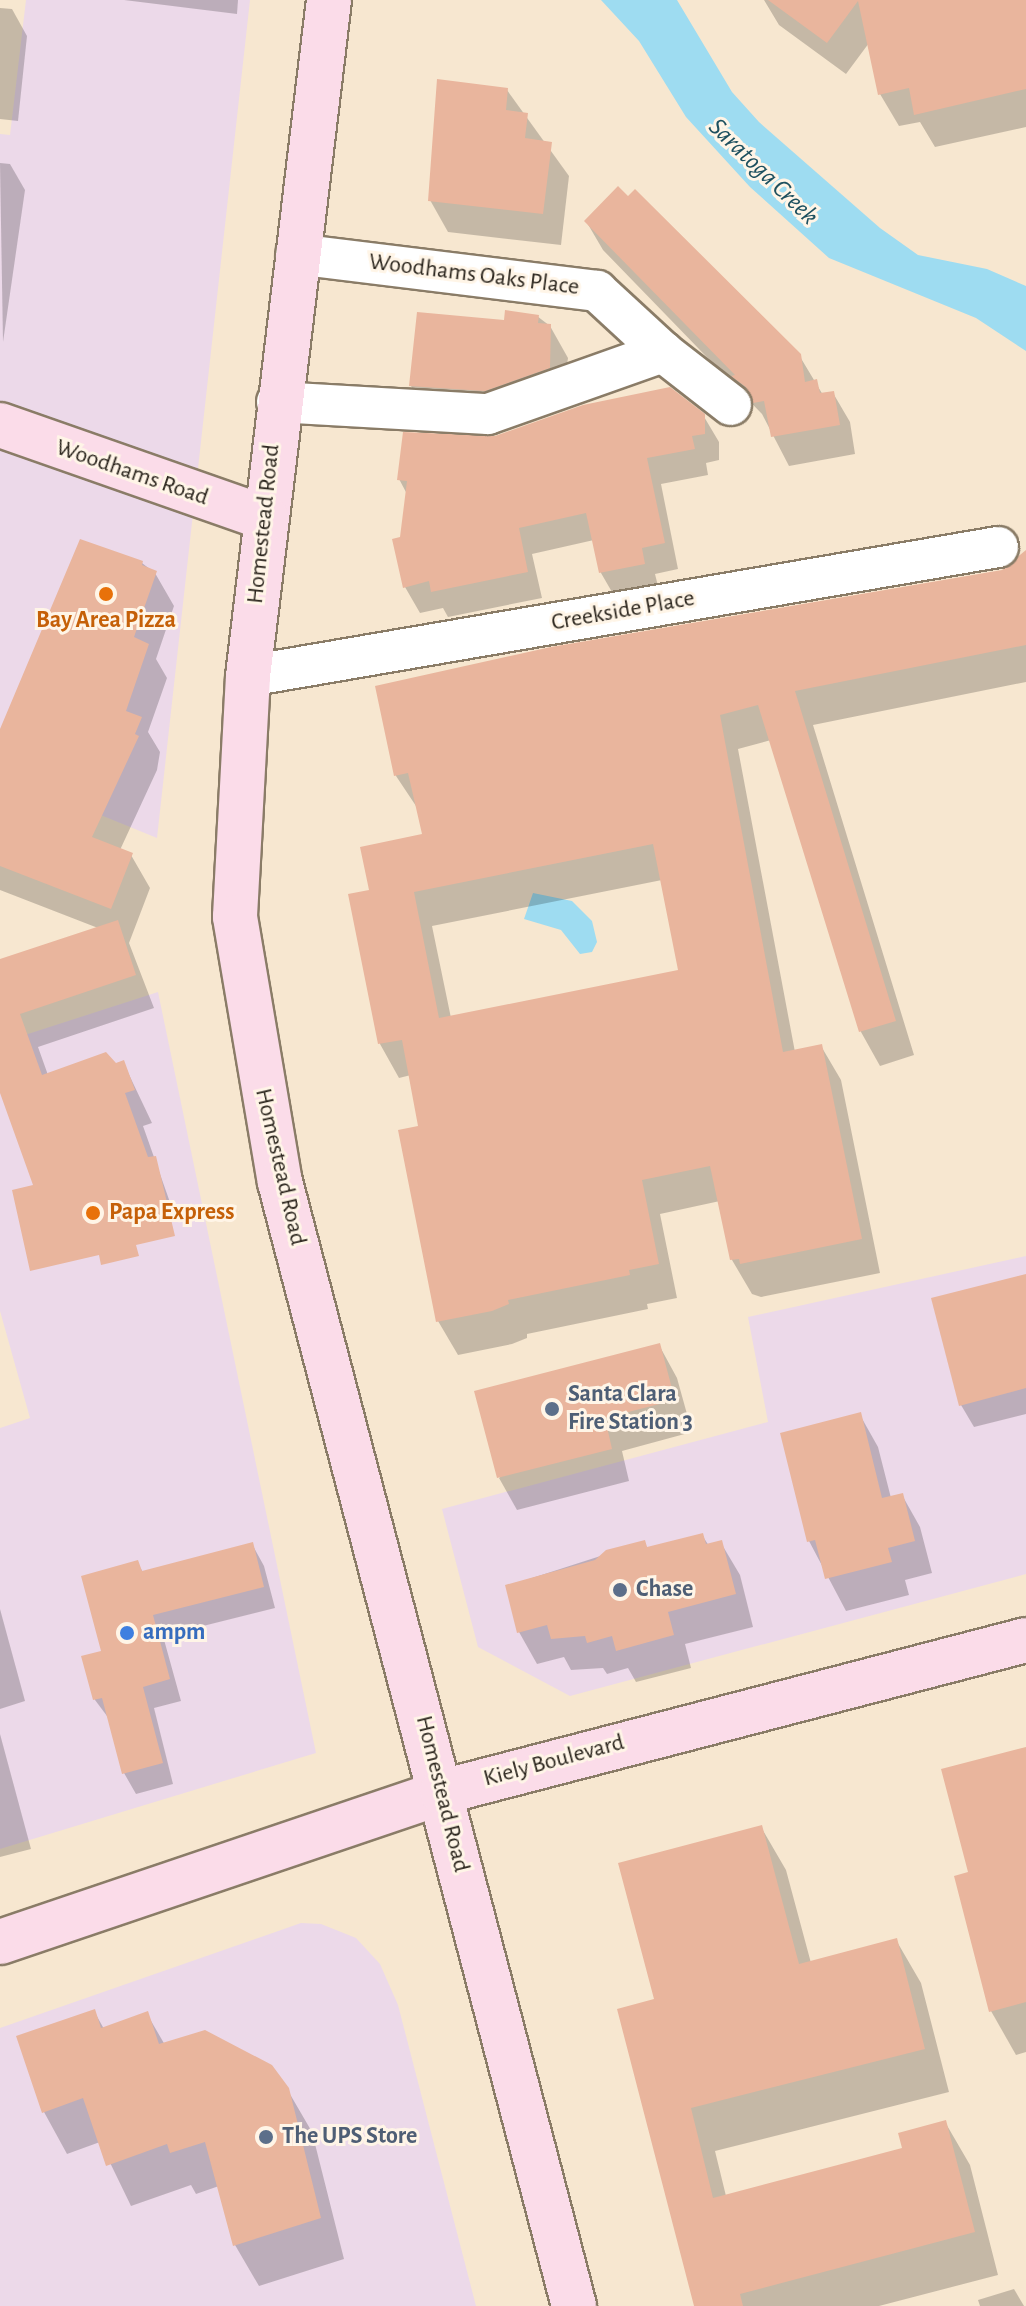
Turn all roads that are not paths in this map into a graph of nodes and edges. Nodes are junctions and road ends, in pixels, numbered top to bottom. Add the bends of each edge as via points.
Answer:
1 (329, 0) edge
2 (296, 254) junction
3 (663, 352) junction
4 (277, 402) junction
5 (731, 405) dead end
6 (0, 425) edge
7 (266, 518) junction
8 (998, 547) dead end
9 (248, 676) junction
10 (1026, 1640) edge
11 (442, 1792) junction
12 (0, 1942) edge
13 (574, 2306) edge

1 - 2 main road, Homestead Road
2 - 3 street, Woodhams Oaks Place via 597,291
2 - 4 main road, Homestead Road
3 - 4 street via 488,414
3 - 5 street, Woodhams Oaks Place
4 - 7 main road, Homestead Road
6 - 7 main road, Woodhams Road
7 - 9 main road, Homestead Road
8 - 9 street, Creekside Place
9 - 11 main road, Homestead Road via 235,917 252,1036 280,1182
10 - 11 main road, Kiely Boulevard
11 - 12 main road, Kiely Boulevard
11 - 13 main road, Homestead Road

